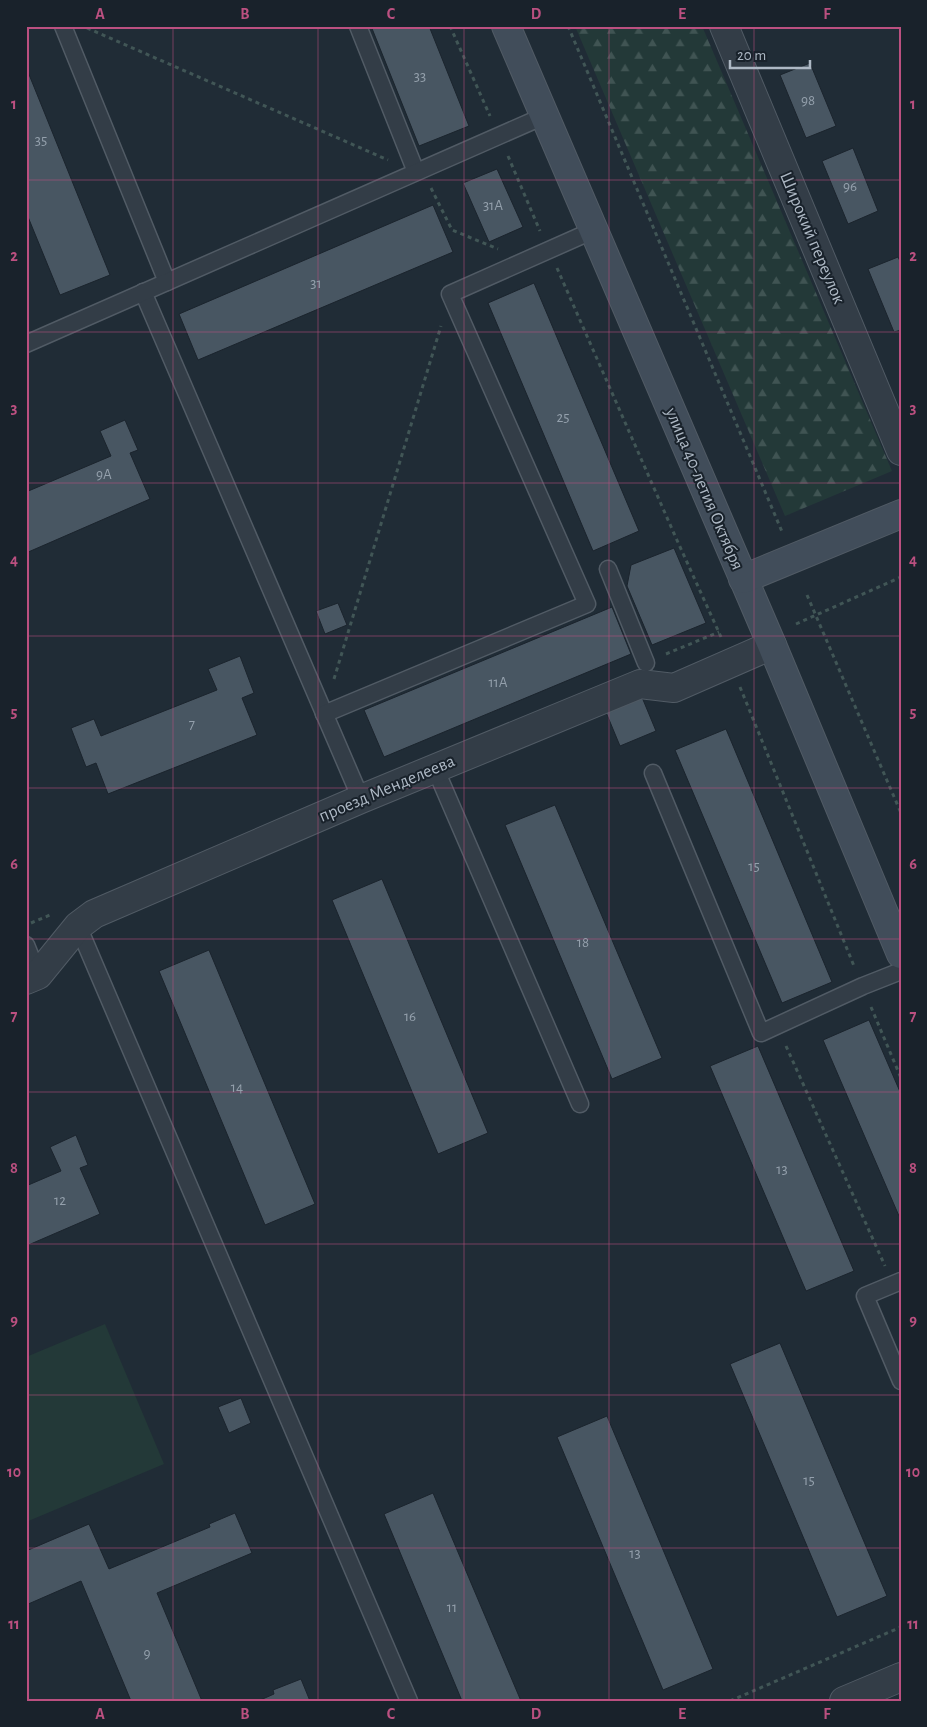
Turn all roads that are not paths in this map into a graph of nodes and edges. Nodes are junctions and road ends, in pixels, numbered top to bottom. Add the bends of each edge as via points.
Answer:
1 (62, 26) edge
2 (358, 26) edge
3 (506, 26) edge
4 (724, 26) edge
5 (544, 116) junction
6 (419, 171) junction
7 (594, 230) junction
8 (167, 282) junction
9 (143, 292) junction
10 (26, 344) edge
11 (901, 451) edge
12 (901, 514) edge
13 (608, 569) dead end
14 (743, 579) junction
15 (772, 645) junction
16 (646, 662) dead end
17 (324, 714) junction
18 (435, 768) junction
19 (652, 773) dead end
20 (361, 799) junction
21 (78, 926) junction
22 (26, 945) edge
23 (901, 954) edge
24 (901, 971) edge
25 (32, 977) edge
26 (580, 1104) dead end
27 (897, 1283) edge
28 (901, 1381) edge
29 (901, 1677) edge
30 (409, 1701) edge
31 (844, 1701) edge

1 - 8 lane
2 - 6 lane
3 - 5 main road, улица 40-летия Октября
4 - 11 street, Широкий переулок
5 - 6 lane
5 - 7 main road, улица 40-летия Октября
6 - 8 lane
7 - 14 main road, улица 40-летия Октября
7 - 17 lane via 450,294 587,604
8 - 9 lane
9 - 10 lane
9 - 17 lane
12 - 14 main road
13 - 16 lane
14 - 15 main road, улица 40-летия Октября
15 - 18 street, проезд Менделеева via 674,688 640,684
15 - 23 main road, улица 40-летия Октября
17 - 20 lane
18 - 20 street, проезд Менделеева
18 - 26 lane
19 - 24 lane via 761,1033
20 - 21 street, проезд Менделеева via 94,914
21 - 25 street, проезд Менделеева
21 - 30 lane
22 - 25 lane
27 - 28 lane via 866,1296
29 - 31 street

